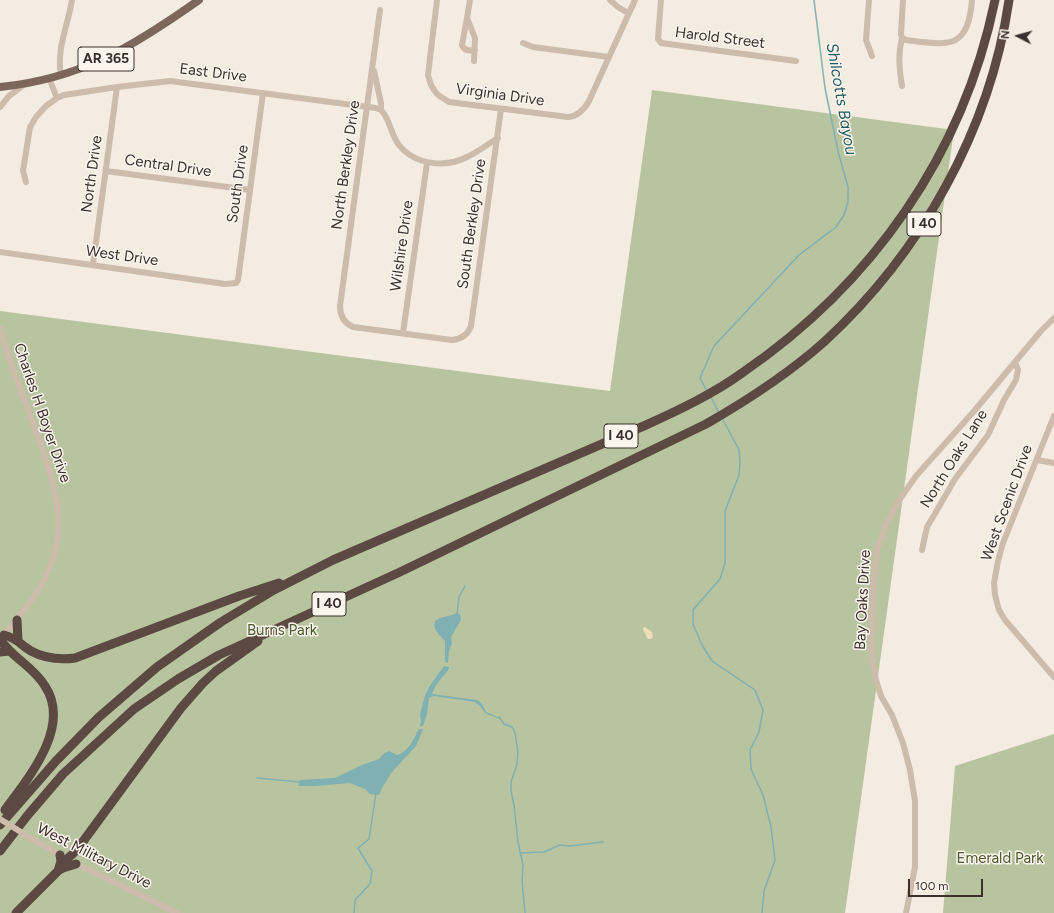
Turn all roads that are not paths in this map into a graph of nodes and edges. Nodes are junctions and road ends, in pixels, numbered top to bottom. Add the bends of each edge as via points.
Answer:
1 (72, 0) edge
2 (199, 0) edge
3 (437, 0) edge
4 (470, 0) edge
5 (610, 0) edge
6 (635, 0) edge
7 (661, 0) edge
8 (869, 0) edge
9 (903, 0) edge
10 (972, 0) edge
11 (995, 0) edge
12 (1009, 0) edge
13 (380, 10) dead end
14 (628, 13) junction
15 (467, 18) junction
16 (902, 38) junction
17 (523, 43) dead end
18 (474, 50) junction
19 (872, 56) dead end
20 (609, 57) junction
21 (474, 61) dead end
22 (796, 61) dead end
23 (373, 63) junction
24 (61, 75) junction
25 (49, 78) junction
26 (25, 84) junction
27 (902, 86) dead end
28 (0, 87) edge
29 (117, 87) junction
30 (263, 92) junction
31 (57, 98) junction
32 (0, 107) edge
33 (367, 107) junction
34 (501, 109) junction
35 (380, 110) junction
36 (498, 138) junction
37 (427, 162) junction
38 (106, 171) junction
39 (26, 182) dead end
40 (250, 190) junction
41 (0, 252) edge
42 (93, 264) junction
43 (238, 280) joint
44 (1054, 314) edge
45 (1054, 318) edge
46 (0, 328) edge
47 (403, 333) junction
48 (1015, 362) junction
49 (1054, 416) edge
50 (1037, 460) junction
51 (1054, 463) edge
52 (922, 550) dead end
53 (297, 578) junction
54 (17, 620) junction
55 (271, 631) junction
56 (1, 638) edge
57 (18, 641) junction
58 (10, 651) junction
59 (0, 652) edge
60 (1054, 677) edge
61 (2, 821) edge
62 (78, 848) junction
63 (0, 851) edge
64 (63, 857) junction
65 (79, 865) junction
66 (58, 871) junction
67 (16, 913) edge
68 (177, 913) edge
69 (906, 913) edge

1 - 24 street via 60,55
2 - 24 main road, AR 365 via 127,48 91,65
3 - 34 street, Virginia Drive via 428,70 434,90 449,102
4 - 15 street
5 - 14 street
6 - 14 street, Virginia Drive
7 - 22 street, Harold Street via 658,39 661,43
8 - 19 street via 866,40
9 - 16 street via 900,34
10 - 16 street via 968,26 962,35 952,41 939,44
11 - 53 highway, I 40 via 981,55 956,120 925,181 875,253 831,301 793,335 742,374 694,402 332,560
12 - 55 highway, I 40 via 1001,42 974,128 939,200 894,267 825,341 787,372 738,406 706,424 400,572
13 - 23 street, North Berkley Drive
14 - 20 street, Virginia Drive
15 - 18 street via 473,32
15 - 18 street via 462,45 468,51
16 - 27 street
17 - 20 street via 533,47
18 - 21 street
20 - 34 street, Virginia Drive via 586,108 573,116
23 - 33 street, North Berkley Drive
23 - 35 street via 381,103
24 - 25 main road, AR 365
25 - 26 main road, AR 365
25 - 31 street
26 - 28 main road, AR 365
26 - 32 street via 9,96
29 - 30 street, East Drive via 170,81
29 - 31 street, East Drive
29 - 38 street, North Drive
30 - 33 street, East Drive
30 - 40 street, South Drive
31 - 39 street via 39,113 30,128 24,171
33 - 35 street, East Drive
33 - 47 street, North Berkley Drive via 340,306 341,317 353,326
34 - 36 street, South Berkley Drive
35 - 37 street via 399,145 411,156
36 - 37 street via 459,160 446,163
36 - 47 street, South Berkley Drive via 468,333 452,340
37 - 47 street, Wilshire Drive
38 - 40 street, Central Drive
38 - 42 street, North Drive
40 - 43 street, South Drive
41 - 42 street, West Drive
42 - 43 street, West Drive via 225,284 236,283
44 - 45 street, Bay Oaks Drive
45 - 48 street, Bay Oaks Drive
46 - 54 street, Charles H Boyer Drive via 49,466 59,512 58,540 50,566 38,591
48 - 52 street, North Oaks Lane via 1018,370 1016,380 988,435 955,479 927,527
48 - 69 street, Bay Oaks Drive via 916,476 887,523 877,549 873,664 881,696 903,743 915,801 915,867
49 - 50 street, West Scenic Drive
50 - 51 street
50 - 60 street, West Scenic Drive via 1003,543 995,571 994,589 999,610 1005,620
53 - 57 highway via 239,596 75,658 47,657 31,651
53 - 61 highway, I 40 via 202,634 140,681 78,738
54 - 56 street, Charles H Boyer Drive
54 - 57 highway
55 - 62 highway via 216,671 194,692
55 - 63 highway, I 40 via 219,655 134,709 63,774
56 - 57 highway via 13,637
56 - 58 highway
58 - 59 highway
58 - 61 highway via 41,679 51,699 54,714 48,741 35,768 4,811
61 - 64 street, West Military Drive, bridge
62 - 64 highway via 73,855
62 - 65 highway
64 - 65 street, West Military Drive
64 - 66 highway
65 - 66 highway
65 - 68 street, West Military Drive
66 - 67 highway

